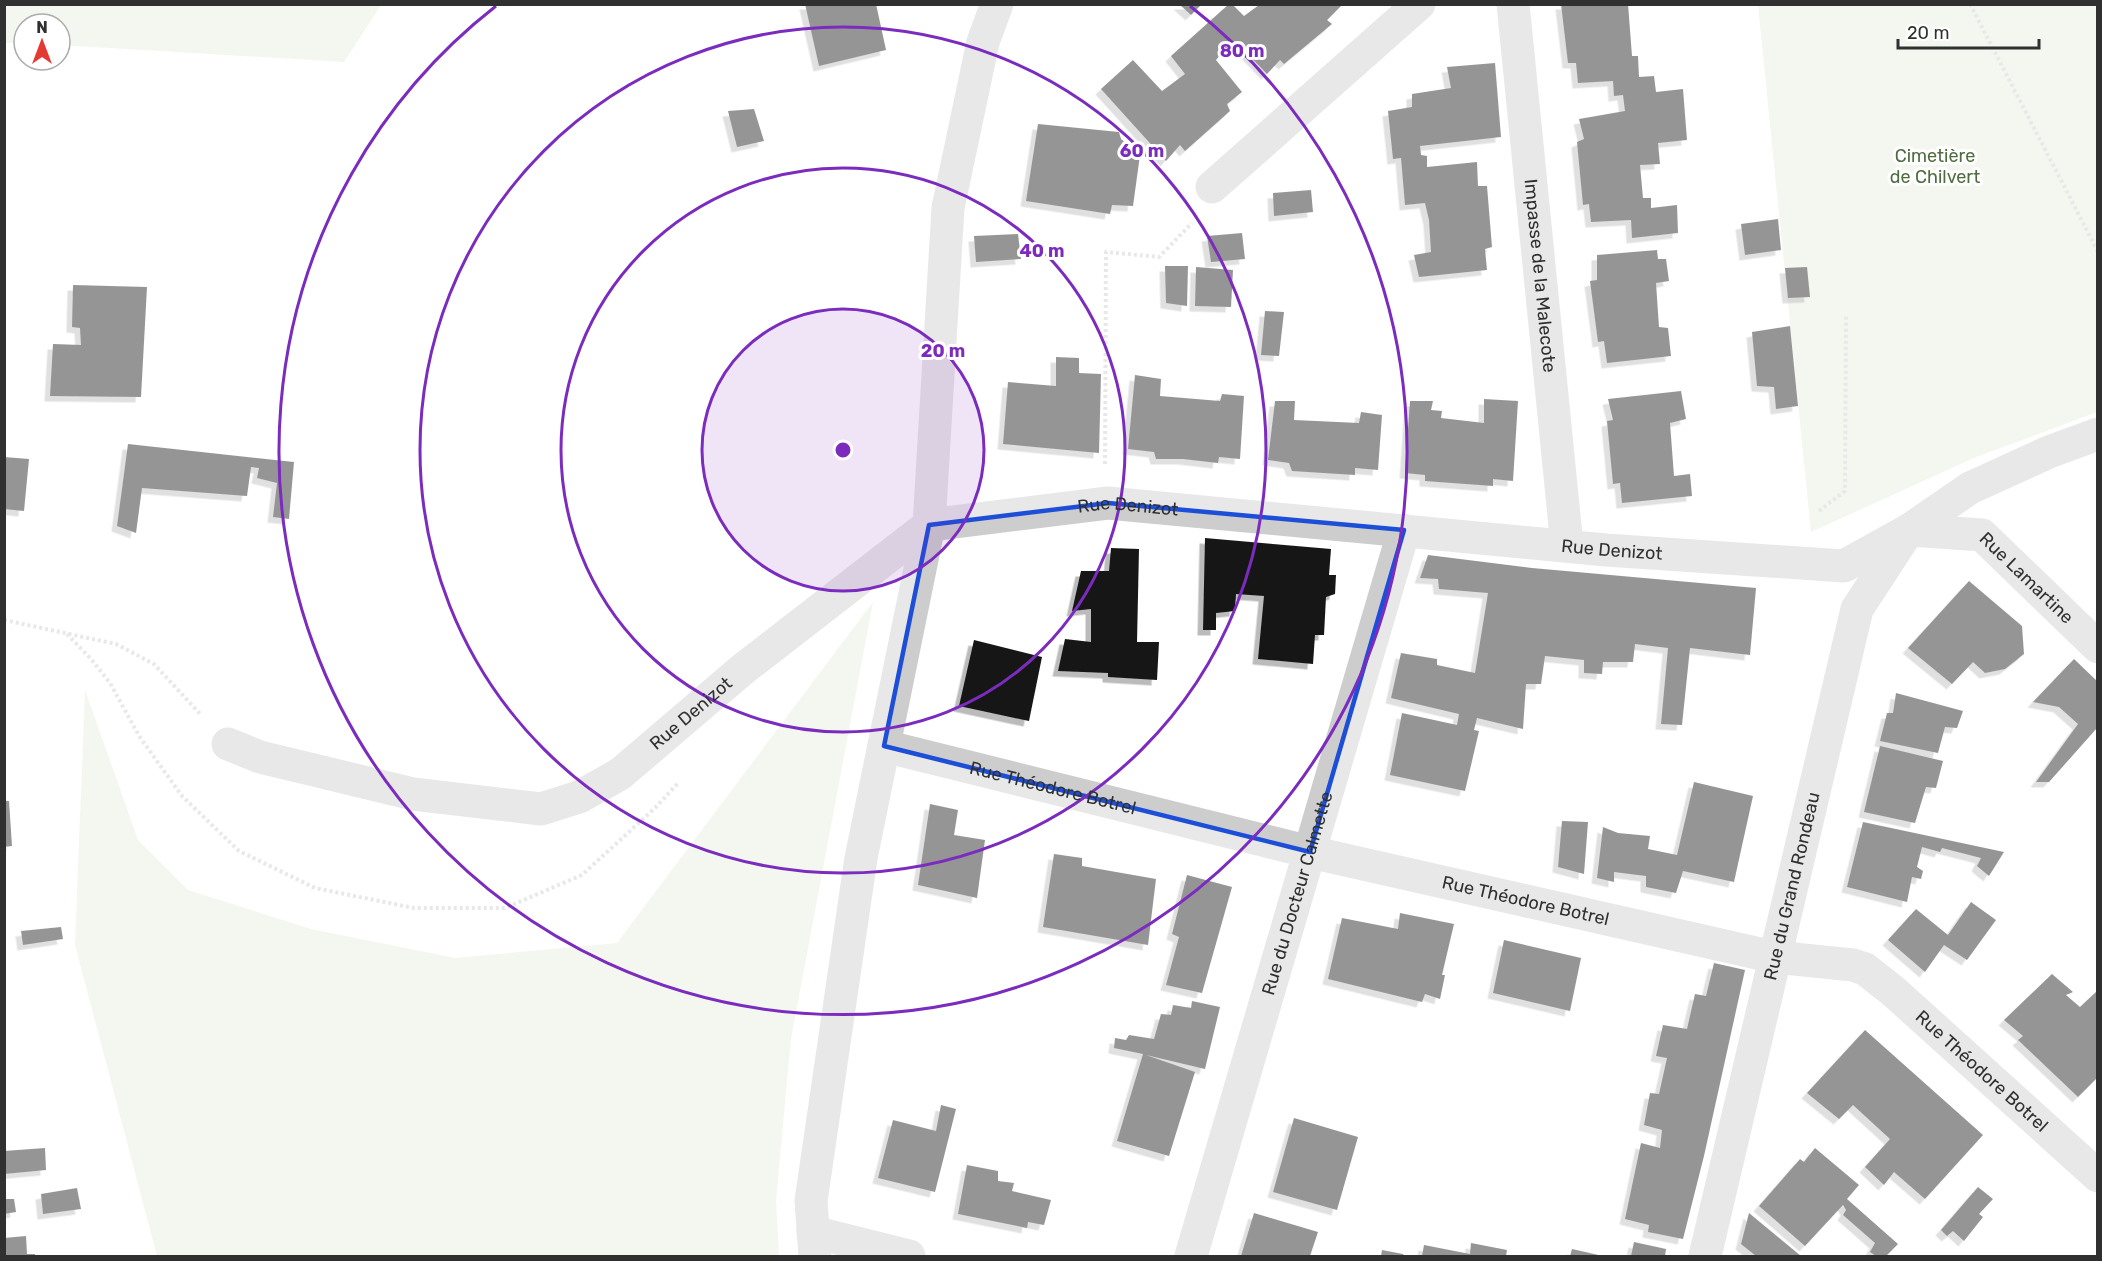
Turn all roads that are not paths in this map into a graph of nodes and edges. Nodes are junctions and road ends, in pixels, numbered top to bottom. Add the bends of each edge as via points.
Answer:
1 (997, 4) edge
2 (1419, 4) edge
3 (1514, 4) edge
4 (1212, 187) road end
5 (2097, 434) edge
6 (929, 525) junction
7 (1404, 530) junction
8 (1909, 530) junction
9 (1567, 546) junction
10 (2097, 647) edge
11 (228, 744) road end
12 (884, 746) junction
13 (1310, 852) junction
14 (1774, 957) junction
15 (2097, 1176) edge
16 (814, 1244) edge
17 (909, 1257) edge
18 (1191, 1257) edge
19 (1705, 1257) edge

1 - 6 street via 983,42 948,208
2 - 4 street
3 - 9 street, Impasse de la Malecote
5 - 8 street, Rue Denizot via 1970,488
6 - 7 street, Rue Denizot via 1108,503
6 - 11 street, Rue Denizot via 743,669 620,774 579,797 541,809 413,794 260,757
6 - 12 street
7 - 9 street, Rue Denizot
7 - 13 street, Rue du Docteur Calmette
8 - 9 street, Rue Denizot via 1844,566
8 - 10 street, Rue Lamartine via 1982,535
8 - 14 street, Rue du Grand Rondeau via 1857,609
12 - 13 street, Rue Théodore Botrel
12 - 16 street via 861,858 811,1201
13 - 14 street, Rue Théodore Botrel
13 - 18 street, Rue du Docteur Calmette
14 - 15 street, Rue Théodore Botrel via 1838,963 1865,969 1879,978
14 - 19 street, Rue du Grand Rondeau
16 - 17 street

